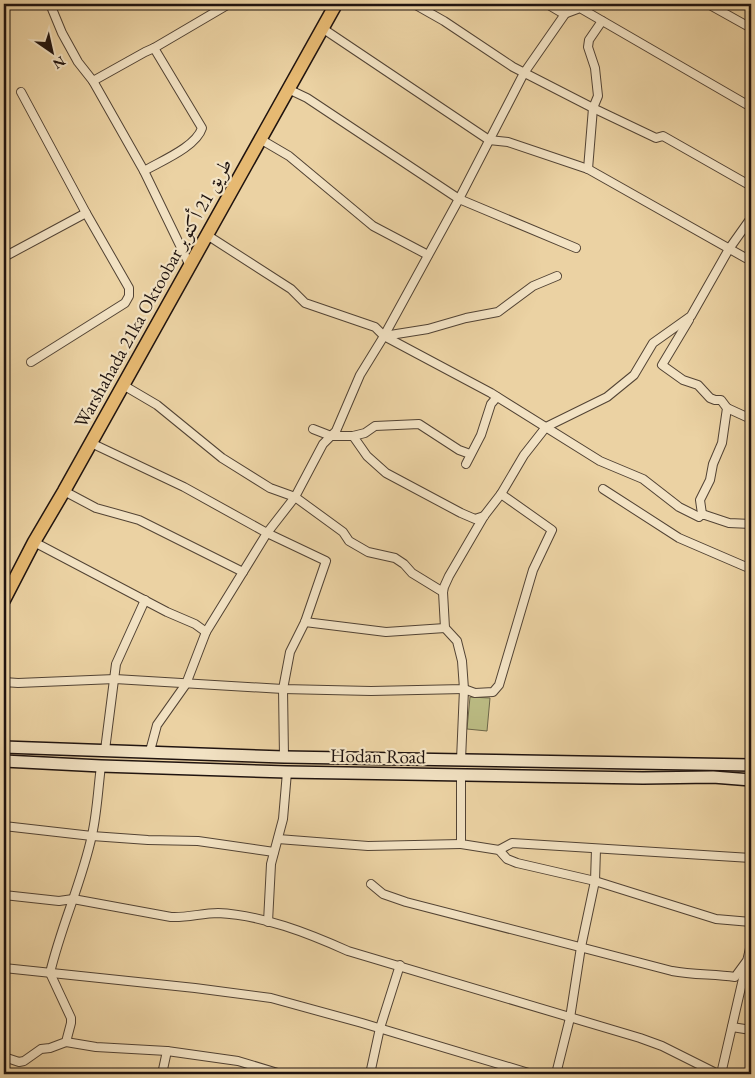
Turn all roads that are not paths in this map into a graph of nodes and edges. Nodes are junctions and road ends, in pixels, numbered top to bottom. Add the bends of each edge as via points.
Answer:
1 (50, 4) edge
2 (229, 4) edge
3 (336, 4) edge
4 (414, 4) edge
5 (547, 4) edge
6 (572, 4) edge
7 (708, 4) edge
8 (564, 14) junction
9 (602, 21) junction
10 (322, 28) junction
11 (751, 28) edge
12 (154, 48) junction
13 (524, 73) junction
14 (93, 81) junction
15 (288, 89) junction
16 (21, 92) dead end
17 (751, 107) edge
18 (592, 108) junction
19 (260, 139) junction
20 (489, 140) junction
21 (588, 169) junction
22 (144, 171) junction
23 (751, 186) edge
24 (459, 199) junction
25 (86, 214) junction
26 (751, 218) edge
27 (207, 235) junction
28 (576, 248) dead end
29 (729, 249) junction
30 (428, 255) junction
31 (4, 257) edge
32 (751, 261) edge
33 (190, 266) junction
34 (556, 276) dead end
35 (694, 312) junction
36 (384, 336) junction
37 (31, 362) dead end
38 (123, 385) junction
39 (498, 397) junction
40 (727, 408) junction
41 (751, 419) edge
42 (546, 427) junction
43 (313, 428) dead end
44 (331, 436) junction
45 (353, 436) junction
46 (91, 443) junction
47 (470, 454) junction
48 (466, 464) dead end
49 (603, 489) dead end
50 (64, 491) junction
51 (501, 494) junction
52 (295, 497) junction
53 (702, 514) junction
54 (484, 516) junction
55 (751, 524) edge
56 (267, 532) junction
57 (34, 542) junction
58 (751, 570) edge
59 (243, 572) junction
60 (443, 592) junction
61 (4, 600) edge
62 (145, 600) junction
63 (305, 622) junction
64 (445, 628) junction
65 (206, 632) junction
66 (115, 679) junction
67 (4, 682) edge
68 (186, 684) junction
69 (283, 689) junction
70 (464, 689) junction
71 (4, 746) edge
72 (105, 750) junction
73 (150, 751) junction
74 (284, 757) junction
75 (462, 760) junction
76 (4, 761) edge
77 (751, 765) edge
78 (101, 766) junction
79 (287, 772) junction
80 (460, 775) junction
81 (751, 780) edge
82 (4, 826) edge
83 (92, 836) junction
84 (278, 839) junction
85 (461, 844) junction
86 (596, 849) junction
87 (499, 850) junction
88 (274, 852) junction
89 (751, 858) edge
90 (595, 881) junction
91 (372, 884) dead end
92 (4, 895) edge
93 (73, 899) junction
94 (268, 922) junction
95 (751, 922) edge
96 (751, 944) edge
97 (581, 947) junction
98 (749, 962) edge
99 (400, 966) junction
100 (4, 968) edge
101 (50, 973) junction
102 (570, 1018) junction
103 (732, 1027) junction
104 (380, 1028) junction
105 (751, 1030) edge
106 (66, 1042) junction
107 (167, 1051) junction
108 (4, 1057) edge
109 (162, 1074) edge
110 (281, 1074) edge
111 (370, 1074) edge
112 (532, 1074) edge
113 (556, 1074) edge
114 (719, 1074) edge

1 - 14 street via 62,34
2 - 12 street
3 - 10 main road, Warshahada 21ka Oktoobar طريق 21 أكتوبر
4 - 13 street
5 - 8 street
6 - 8 street
7 - 11 street
8 - 9 street via 580,8
8 - 13 street
9 - 17 street
9 - 18 street via 588,47 595,68 598,96
10 - 15 main road, Warshahada 21ka Oktoobar طريق 21 أكتوبر
10 - 20 street
12 - 14 street
12 - 22 street via 202,128 194,142
13 - 18 street
13 - 20 street
14 - 22 street
15 - 19 main road, Warshahada 21ka Oktoobar طريق 21 أكتوبر
15 - 24 street via 307,98
16 - 25 street
18 - 21 street
18 - 23 street via 656,138 663,136
19 - 27 main road, Warshahada 21ka Oktoobar طريق 21 أكتوبر
19 - 30 street via 289,156 373,226
20 - 21 street via 508,142
20 - 24 street
21 - 29 street
22 - 33 street
24 - 28 street
24 - 30 street
25 - 31 street
25 - 37 street via 129,288 129,296 125,303
26 - 29 street
27 - 33 main road, Warshahada 21ka Oktoobar طريق 21 أكتوبر
27 - 36 street via 291,289 305,304 375,327
29 - 32 street
29 - 35 street
30 - 36 street
33 - 38 main road, Warshahada 21ka Oktoobar طريق 21 أكتوبر
34 - 36 street via 533,286 498,312
35 - 40 street via 662,365 698,386 710,398 721,400
35 - 42 street via 688,320 653,343 634,375 622,386
36 - 39 street
36 - 44 street via 360,374
38 - 46 main road, Warshahada 21ka Oktoobar طريق 21 أكتوبر
38 - 52 street via 158,405 222,458 270,488
39 - 42 street
39 - 47 street via 491,404 481,435
40 - 41 street
40 - 53 street via 722,443 700,500
42 - 51 street via 524,455
42 - 53 street via 600,461 643,479 688,513 699,517
43 - 44 street
44 - 45 street
44 - 52 street via 323,444
45 - 47 street via 375,426 419,424
45 - 54 street via 367,456 386,473 461,513 475,518
46 - 50 main road, Warshahada 21ka Oktoobar طريق 21 أكتوبر
46 - 56 street via 184,486
47 - 48 street
49 - 58 street via 679,538
50 - 57 main road, Warshahada 21ka Oktoobar طريق 21 أكتوبر
50 - 59 street via 96,508 139,520
51 - 54 street
51 - 70 street via 552,530 533,570 499,685 493,692 475,693
52 - 56 street
52 - 60 street via 343,532 349,541 368,552 395,558
53 - 55 street
54 - 60 street
56 - 59 street
56 - 63 street via 326,561
57 - 61 main road, Warshahada 21ka Oktoobar طريق 21 أكتوبر
57 - 62 street
59 - 65 street
60 - 64 street
62 - 65 street
62 - 66 street via 116,664
63 - 64 street via 386,632
63 - 69 street via 290,652
64 - 70 street via 457,641
65 - 68 street
66 - 67 street
66 - 68 street
66 - 72 street
68 - 69 street
68 - 73 street via 157,725
69 - 70 street
69 - 74 street
70 - 75 street
71 - 72 main road, Hodan Road
72 - 73 main road, Hodan Road
73 - 74 main road, Hodan Road
74 - 75 main road, Hodan Road
75 - 77 main road, Hodan Road
76 - 78 main road, Hodan Road
78 - 79 main road, Hodan Road
78 - 83 street
79 - 80 main road, Hodan Road
79 - 84 street
80 - 81 main road, Hodan Road
80 - 85 street
82 - 83 street
83 - 88 street via 198,841
83 - 93 street
84 - 85 street via 368,846
84 - 88 street
85 - 87 street
86 - 87 street via 512,843
86 - 89 street
86 - 90 street
87 - 90 street via 517,863
88 - 94 street
90 - 95 street via 716,920
90 - 97 street
91 - 97 street via 383,894 406,902
92 - 93 street via 59,901
93 - 94 street via 172,917 215,913
93 - 101 street
94 - 99 street
96 - 98 street
97 - 98 street via 698,975 735,977
97 - 102 street
98 - 103 street
99 - 102 street
99 - 104 street
100 - 101 street
101 - 104 street via 271,998
101 - 106 street via 71,1018
102 - 113 street
102 - 114 street via 662,1046
103 - 105 street
103 - 114 street
104 - 111 street
104 - 112 street
106 - 107 street
106 - 108 street via 41,1049 24,1061
107 - 109 street
107 - 110 street via 238,1061

